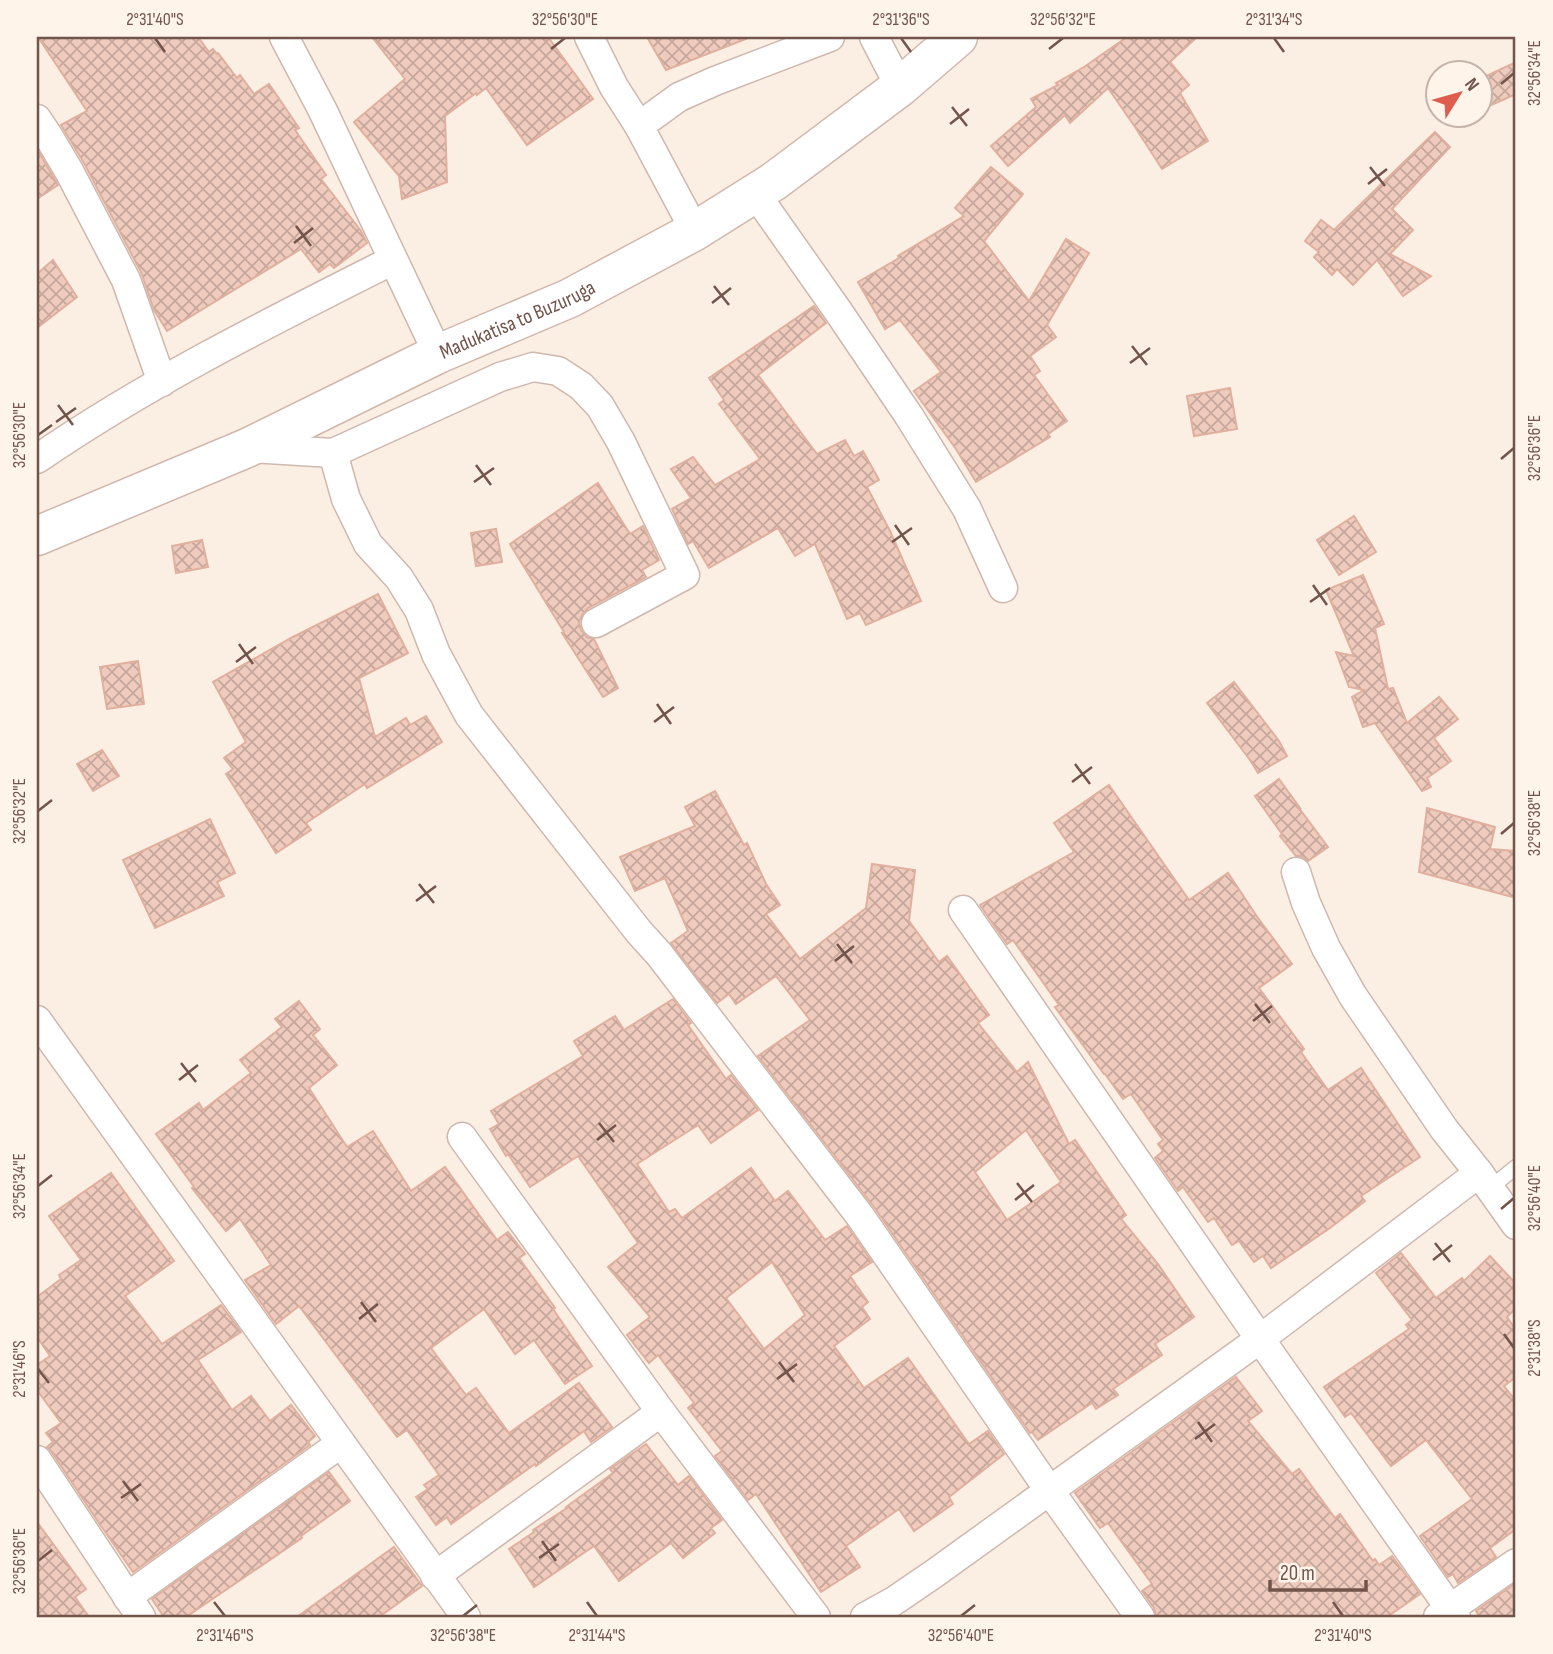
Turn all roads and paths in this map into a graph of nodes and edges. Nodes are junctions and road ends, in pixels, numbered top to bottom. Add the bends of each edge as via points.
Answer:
1 (284, 37) edge
2 (589, 37) edge
3 (830, 37) edge
4 (874, 37) edge
5 (958, 37) edge
6 (900, 87) junction
7 (37, 119) edge
8 (639, 126) junction
9 (755, 193) junction
10 (695, 231) junction
11 (393, 260) junction
12 (439, 354) junction
13 (162, 382) junction
14 (247, 448) junction
15 (333, 453) junction
16 (37, 459) edge
17 (37, 536) edge
18 (1003, 587) dead end
19 (596, 623) dead end
20 (1296, 872) dead end
21 (962, 910) dead end
22 (37, 1020) edge
23 (462, 1137) dead end
24 (1516, 1167) edge
25 (1484, 1181) junction
26 (1516, 1225) edge
27 (1260, 1339) junction
28 (661, 1412) junction
29 (340, 1444) junction
30 (37, 1460) edge
31 (1049, 1490) junction
32 (1516, 1563) edge
33 (435, 1576) junction
34 (134, 1607) edge
35 (1448, 1614) edge
36 (466, 1617) edge
37 (816, 1617) edge
38 (865, 1617) edge
39 (1140, 1617) edge

1 - 11 street
2 - 8 street
3 - 8 street via 679,97
4 - 6 street
5 - 6 main road, Madukatisa to Buzuruga
6 - 9 main road, Madukatisa to Buzuruga
7 - 13 street via 126,280
8 - 10 street
9 - 10 main road, Madukatisa to Buzuruga
9 - 18 street via 952,485
10 - 12 main road, Madukatisa to Buzuruga via 570,298
11 - 12 street
11 - 13 street
12 - 14 main road, Madukatisa to Buzuruga
13 - 16 street
14 - 15 street
14 - 17 main road, Madukatisa to Buzuruga
15 - 19 street via 500,377 533,367 558,371 600,406 685,575
15 - 31 street via 346,499 368,544 399,578 419,610 436,654 469,715 860,1216
20 - 25 street via 1326,948 1353,996
21 - 27 street
22 - 29 street
23 - 28 street
24 - 25 lane
25 - 26 street
25 - 27 street
27 - 31 street
27 - 35 street
28 - 33 street
28 - 37 street
29 - 33 street
29 - 34 street
30 - 34 street
31 - 38 street via 935,1573
31 - 39 street
32 - 35 street
33 - 36 street

